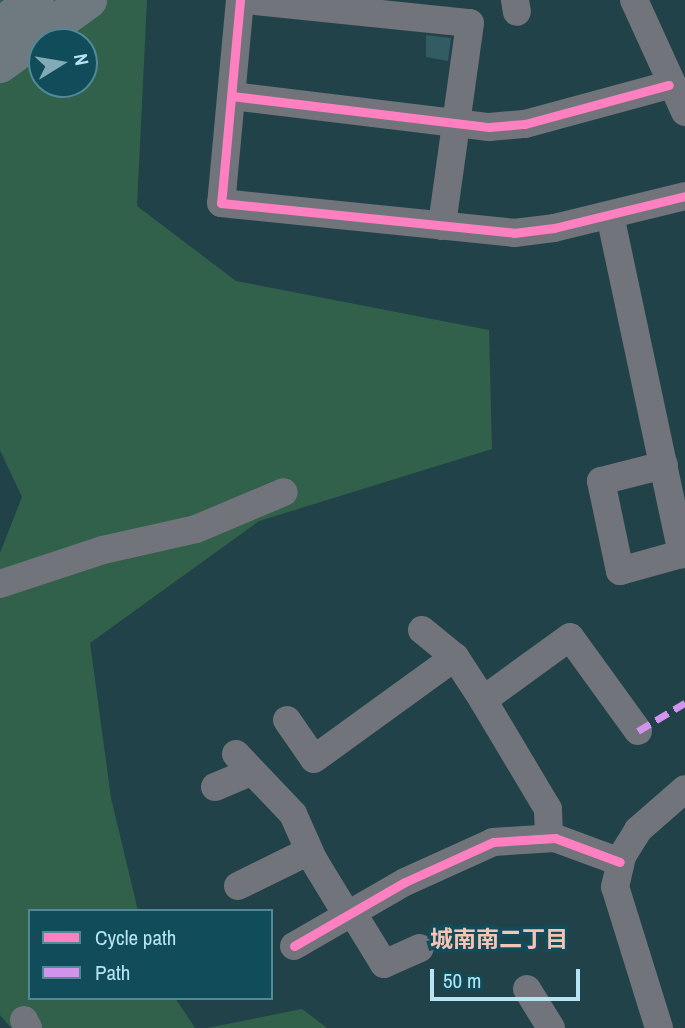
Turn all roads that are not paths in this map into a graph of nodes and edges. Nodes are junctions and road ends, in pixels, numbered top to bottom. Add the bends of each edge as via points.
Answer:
1 (35, 0) edge
2 (88, 0) edge
3 (240, 0) edge
4 (246, 0) edge
5 (634, 0) edge
6 (426, 8) edge
7 (0, 27) edge
8 (0, 64) edge
9 (669, 85) junction
10 (232, 96) junction
11 (685, 112) edge
12 (456, 122) junction
13 (685, 196) edge
14 (610, 215) junction
15 (442, 226) junction
16 (664, 465) junction
17 (284, 492) dead end
18 (683, 554) edge
19 (0, 584) edge
20 (422, 630) dead end
21 (455, 657) junction
22 (483, 700) junction
23 (287, 720) dead end
24 (638, 731) dead end
25 (215, 787) dead end
26 (685, 789) edge
27 (549, 838) junction
28 (309, 851) junction
29 (620, 862) junction
30 (238, 886) dead end
31 (349, 913) junction
32 (294, 946) dead end
33 (420, 948) dead end
34 (527, 989) dead end
35 (551, 1028) edge
36 (659, 1028) edge

1 - 7 highway
2 - 8 highway
3 - 10 street
4 - 6 street
5 - 9 street
6 - 12 street via 470,23
9 - 11 street
9 - 12 street via 525,124
10 - 12 street
10 - 15 street via 221,203
12 - 15 street
13 - 14 street
14 - 15 street via 514,233
14 - 16 street
16 - 18 street
16 - 18 street via 601,481 620,571
17 - 19 street via 196,529 103,550
20 - 21 street
21 - 22 street
21 - 23 street via 314,759
22 - 24 street via 570,637
22 - 27 street via 548,809
25 - 28 street via 243,763 293,814
26 - 29 street via 645,821
27 - 29 street
27 - 31 street via 483,845
28 - 30 street
28 - 31 street
29 - 36 street via 618,902
31 - 32 street
31 - 33 street via 384,964
34 - 35 street

